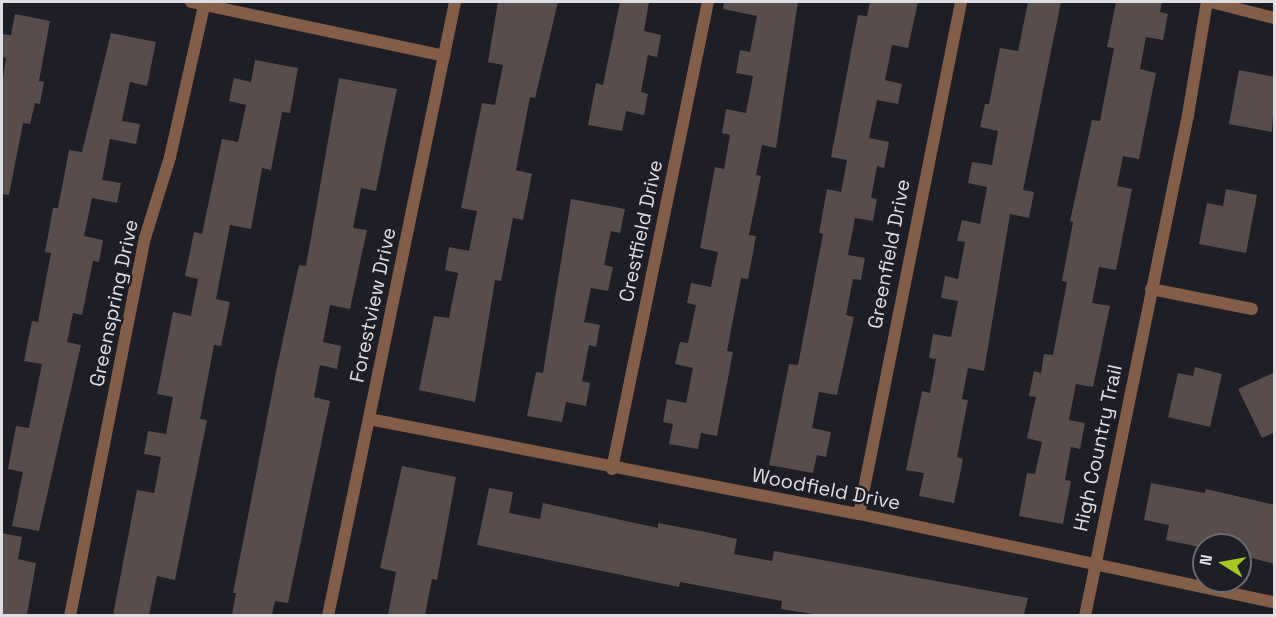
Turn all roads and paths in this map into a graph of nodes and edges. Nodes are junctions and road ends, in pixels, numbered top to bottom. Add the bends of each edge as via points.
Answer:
1 (191, 2) edge
2 (455, 2) edge
3 (708, 2) edge
4 (961, 2) edge
5 (1209, 2) edge
6 (205, 3) edge
7 (1275, 18) edge
8 (444, 56) junction
9 (1151, 289) junction
10 (1252, 309) dead end
11 (369, 419) junction
12 (612, 469) junction
13 (859, 514) junction
14 (1095, 563) junction
15 (1275, 602) edge
16 (70, 615) edge
17 (328, 615) edge
18 (1085, 615) edge

1 - 6 street
2 - 8 street, Forestview Drive
3 - 12 street, Crestfield Drive
4 - 13 street, Greenfield Drive
5 - 7 street, High Country Trail
5 - 9 street, High Country Trail
6 - 8 street
6 - 16 street, Greenspring Drive via 170,157 145,238
8 - 11 street, Forestview Drive
9 - 10 street
9 - 14 street, High Country Trail
11 - 12 street, Woodfield Drive
11 - 17 street, Forestview Drive
12 - 13 street, Woodfield Drive
13 - 14 street, Woodfield Drive
14 - 15 street, Woodfield Drive
14 - 18 street, High Country Trail

